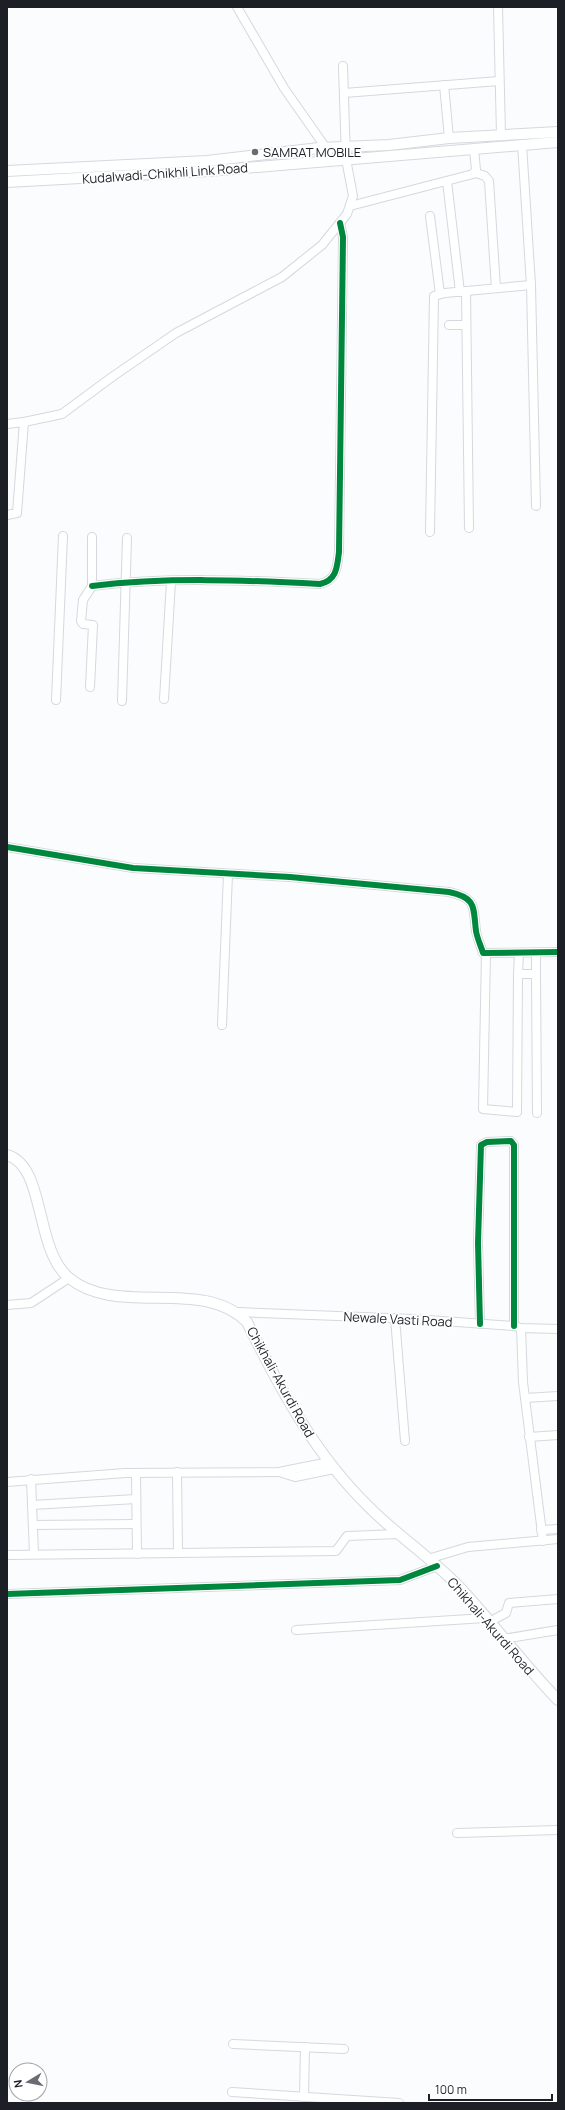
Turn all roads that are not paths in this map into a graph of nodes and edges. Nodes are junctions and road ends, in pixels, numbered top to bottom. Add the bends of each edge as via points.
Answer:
1 (237, 7) edge
2 (498, 7) edge
3 (343, 66) dead end
4 (499, 81) junction
5 (444, 85) junction
6 (344, 92) junction
7 (558, 132) edge
8 (501, 135) junction
9 (449, 138) junction
10 (558, 142) edge
11 (522, 144) junction
12 (346, 147) junction
13 (322, 148) junction
14 (474, 149) junction
15 (346, 159) junction
16 (330, 161) junction
17 (7, 172) edge
18 (476, 173) junction
19 (447, 181) junction
20 (7, 182) edge
21 (350, 206) junction
22 (430, 216) dead end
23 (340, 223) junction
24 (531, 285) junction
25 (496, 288) junction
26 (463, 291) junction
27 (440, 294) junction
28 (449, 325) dead end
29 (466, 325) junction
30 (24, 422) junction
31 (7, 424) edge
32 (536, 506) dead end
33 (7, 514) edge
34 (469, 528) dead end
35 (430, 532) dead end
36 (63, 536) dead end
37 (92, 537) dead end
38 (127, 538) dead end
39 (125, 582) junction
40 (171, 582) junction
41 (92, 586) junction
42 (90, 687) dead end
43 (164, 699) dead end
44 (56, 700) dead end
45 (122, 701) dead end
46 (7, 847) edge
47 (228, 874) junction
48 (558, 952) edge
49 (486, 953) junction
50 (519, 953) junction
51 (536, 953) junction
52 (518, 974) junction
53 (536, 974) junction
54 (222, 1025) dead end
55 (537, 1113) dead end
56 (7, 1155) edge
57 (69, 1278) junction
58 (7, 1305) edge
59 (238, 1312) junction
60 (395, 1318) junction
61 (480, 1324) junction
62 (517, 1327) junction
63 (558, 1329) edge
64 (558, 1396) edge
65 (525, 1398) junction
66 (558, 1435) edge
67 (529, 1437) junction
68 (405, 1441) dead end
69 (331, 1465) junction
70 (177, 1472) junction
71 (136, 1474) junction
72 (31, 1479) junction
73 (7, 1482) edge
74 (136, 1499) junction
75 (32, 1505) junction
76 (136, 1524) junction
77 (33, 1525) junction
78 (558, 1529) edge
79 (542, 1530) junction
80 (398, 1534) junction
81 (558, 1539) edge
82 (543, 1540) junction
83 (178, 1553) junction
84 (34, 1554) junction
85 (137, 1554) junction
86 (7, 1555) edge
87 (428, 1559) junction
88 (437, 1566) junction
89 (7, 1594) edge
90 (558, 1599) edge
91 (487, 1620) junction
92 (296, 1630) dead end
93 (558, 1630) edge
94 (503, 1639) junction
95 (558, 1700) edge
96 (558, 1830) edge
97 (457, 1833) dead end
98 (233, 2044) dead end
99 (305, 2047) junction
100 (344, 2048) dead end
101 (232, 2092) dead end
102 (263, 2094) junction
103 (304, 2097) junction
104 (262, 2103) edge
105 (389, 2103) edge
106 (399, 2103) edge

1 - 13 street
2 - 4 street
3 - 6 street
4 - 5 street
4 - 8 street
5 - 6 street
5 - 9 street
6 - 12 street
7 - 8 main road, Kudalwadi-Chikhli Link Road
8 - 9 main road, Kudalwadi-Chikhli Link Road
9 - 12 main road, Kudalwadi-Chikhli Link Road via 389,146
10 - 11 main road, Kudalwadi-Chikhli Link Road
11 - 14 main road, Kudalwadi-Chikhli Link Road
11 - 24 street
12 - 13 main road, Kudalwadi-Chikhli Link Road
12 - 15 street
13 - 16 street
13 - 17 main road, Kudalwadi-Chikhli Link Road via 207,161
14 - 15 main road, Kudalwadi-Chikhli Link Road
14 - 18 street
15 - 16 main road, Kudalwadi-Chikhli Link Road
15 - 21 street via 353,190
16 - 20 main road, Kudalwadi-Chikhli Link Road via 208,171
18 - 19 street
18 - 25 street via 485,176 489,182
19 - 21 street
19 - 26 street
21 - 23 street
22 - 27 street
23 - 30 street via 322,245 282,277 176,333 62,414
23 - 40 street via 343,237 337,572 328,582 320,584
24 - 25 street
24 - 32 street
25 - 26 street
26 - 27 street
26 - 29 street
27 - 35 street via 432,300
28 - 29 street
29 - 34 street
30 - 31 street
30 - 33 street via 17,514
36 - 44 street
37 - 41 street
38 - 39 street
39 - 40 street
39 - 41 street
39 - 45 street
40 - 43 street
41 - 42 street via 83,600 81,621 83,624 93,625
46 - 47 street via 133,868
47 - 49 street via 290,877 462,895 470,900 476,912 476,932 483,953
47 - 54 street
48 - 51 street
49 - 50 street
49 - 52 street via 483,1109 517,1112
50 - 51 street
50 - 52 street
51 - 53 street
52 - 53 street
53 - 55 street
56 - 57 main road via 19,1160 30,1177 48,1245
57 - 58 street via 29,1304
57 - 59 main road via 84,1288 100,1293 212,1302
59 - 60 street, Newale Vasti Road
59 - 69 main road, Chikhali-Akurdi Road via 247,1322 301,1422
60 - 61 street, Newale Vasti Road
60 - 68 street
61 - 62 street, Newale Vasti Road
61 - 62 street via 478,1243 481,1145 487,1142 510,1141 514,1144
62 - 63 street, Newale Vasti Road
62 - 65 street
64 - 65 street
65 - 67 street
66 - 67 street
67 - 79 street
69 - 70 street via 295,1477 279,1472
69 - 80 main road, Chikhali-Akurdi Road
70 - 71 street
70 - 83 street
71 - 72 street
71 - 74 street
72 - 73 street
72 - 75 street
74 - 75 street
74 - 76 street
75 - 77 street
76 - 77 street
76 - 85 street
77 - 84 street
78 - 79 street
79 - 82 street
80 - 83 street via 347,1536 336,1551
80 - 87 main road, Chikhali-Akurdi Road
81 - 82 street
82 - 87 street via 468,1546
83 - 85 street
84 - 85 street
84 - 86 street
87 - 88 main road, Chikhali-Akurdi Road
88 - 89 street via 400,1580
88 - 91 main road, Chikhali-Akurdi Road via 465,1593
90 - 91 street via 509,1602 506,1613
91 - 92 street
91 - 94 main road, Chikhali-Akurdi Road
93 - 94 street
94 - 95 main road, Chikhali-Akurdi Road
96 - 97 street
98 - 99 street
99 - 100 street
99 - 103 street
101 - 102 street
102 - 103 street
102 - 104 street
103 - 105 street
105 - 106 street

